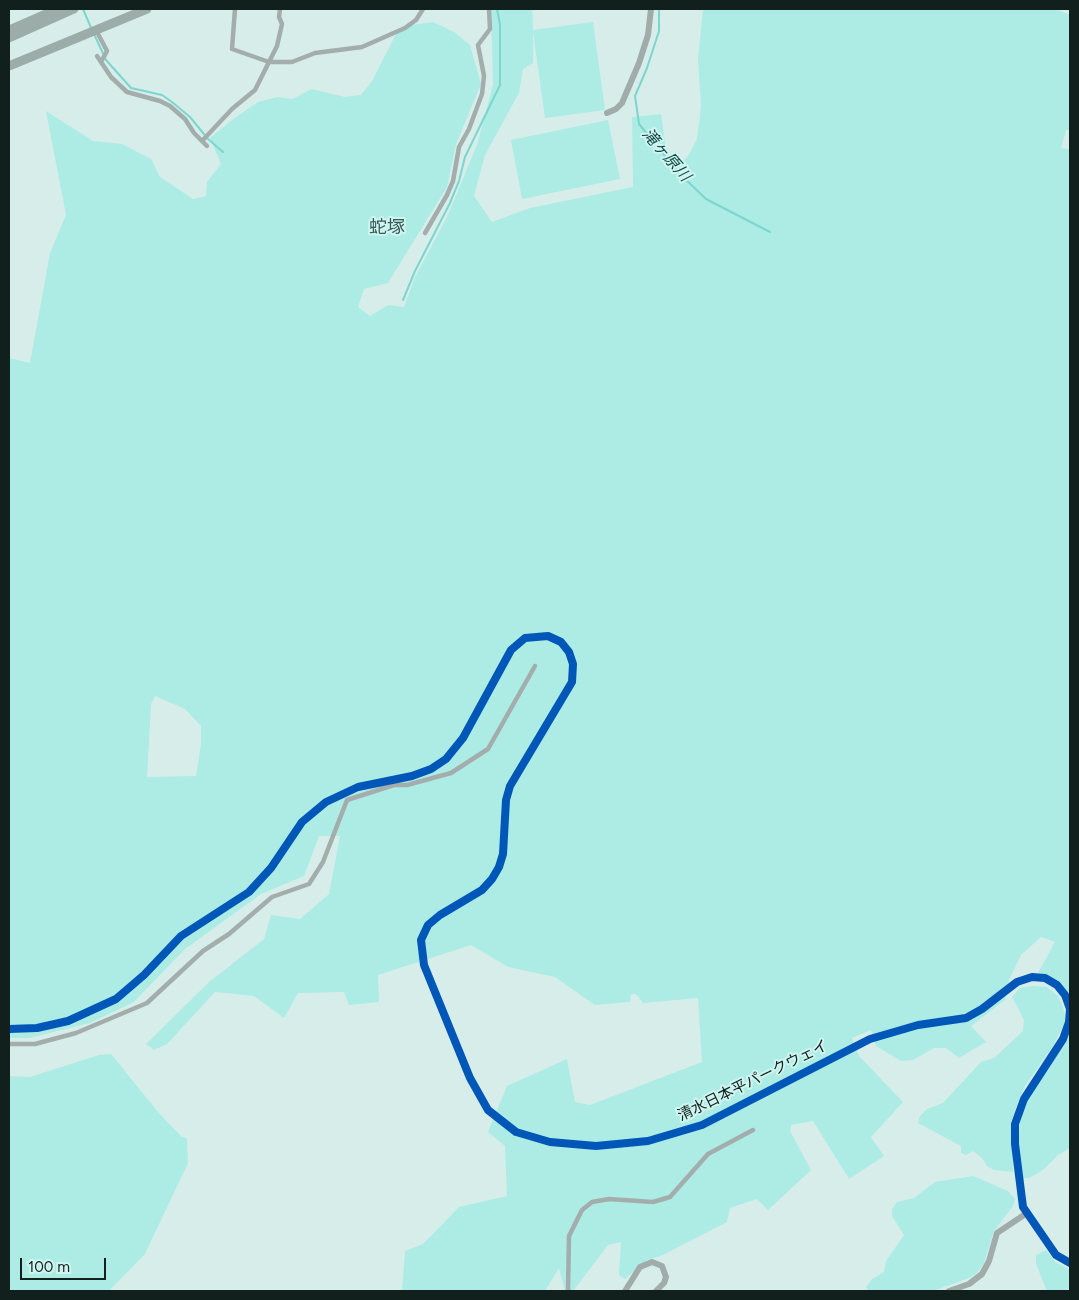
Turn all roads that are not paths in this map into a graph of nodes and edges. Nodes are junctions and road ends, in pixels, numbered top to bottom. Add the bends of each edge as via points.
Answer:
1 (57, 9) edge
2 (74, 9) edge
3 (147, 9) edge
4 (235, 9) edge
5 (280, 9) edge
6 (422, 9) edge
7 (489, 9) edge
8 (651, 9) edge
9 (9, 30) edge
10 (96, 30) junction
11 (9, 38) edge
12 (97, 56) dead end
13 (101, 62) junction
14 (269, 62) junction
15 (9, 66) edge
16 (607, 114) dead end
17 (202, 141) junction
18 (207, 146) dead end
19 (425, 233) dead end
20 (535, 666) dead end
21 (9, 1029) edge
22 (9, 1044) edge
23 (753, 1130) dead end
24 (1027, 1213) junction
25 (1070, 1263) edge
26 (568, 1291) edge
27 (625, 1291) edge
28 (656, 1291) edge
29 (950, 1291) edge

1 - 9 highway
2 - 11 highway
3 - 10 highway
4 - 14 street via 232,49
5 - 14 street via 282,24
6 - 14 street via 406,28 362,47 315,53 292,62
7 - 19 street via 490,29 478,44 484,76 482,94 459,147 453,181
8 - 16 street via 645,47 631,82 619,107
10 - 13 street via 107,51
10 - 15 highway
12 - 13 street
13 - 17 street via 127,92 170,106
14 - 17 street via 255,90
17 - 18 street
20 - 22 street via 488,749 451,773 407,785 394,785 347,800 323,862 309,884 272,897 229,934 203,951 147,1003 76,1033 35,1044
21 - 24 street, 清水日本平パークウェイ via 68,1022 116,999 144,975 180,936 236,902 254,887 302,822 326,802 358,787 412,776 446,759 464,738 511,650 530,636 542,635 554,638 566,647 572,657 572,682 510,786 499,867 482,890 428,925 421,940 421,954 470,1078 488,1110 524,1135 557,1143 587,1146 640,1142 702,1125 870,1039 918,1025 966,1018 1017,982 1038,977 1052,981 1062,990 1069,1004 1069,1022 1063,1039 1030,1086 1015,1124 1016,1162
23 - 26 street via 708,1154 670,1197 653,1202 609,1199 592,1202 582,1210 569,1236
24 - 25 street via 1056,1255
24 - 29 street via 998,1233 982,1274 969,1284
27 - 28 street via 640,1267 652,1262 662,1266 666,1276

